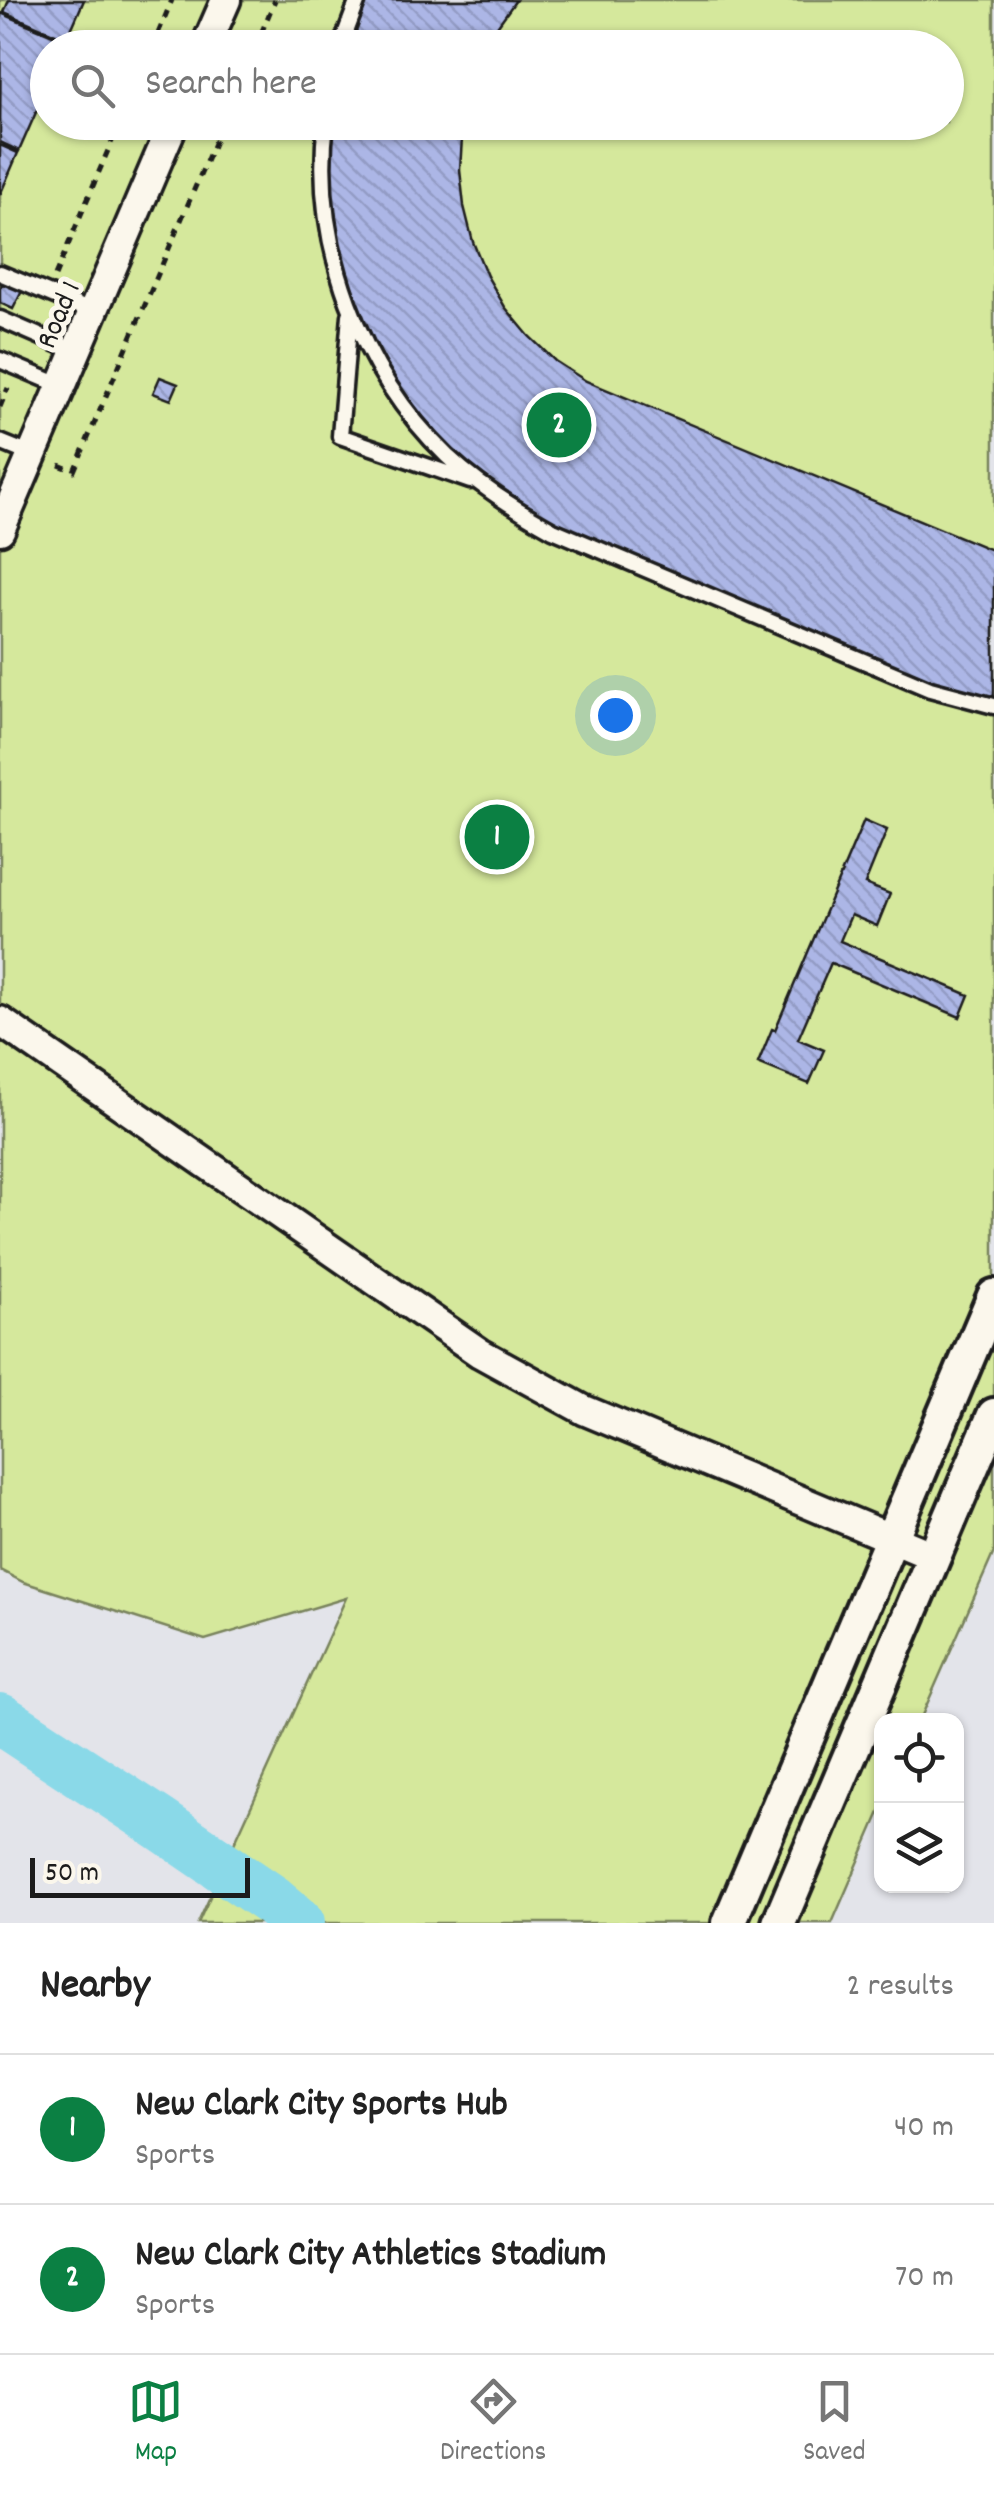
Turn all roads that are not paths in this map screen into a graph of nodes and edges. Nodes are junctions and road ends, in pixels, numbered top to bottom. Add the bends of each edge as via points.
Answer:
1 (226, 0) edge
2 (358, 0) edge
3 (214, 30) edge
4 (347, 30) edge
5 (166, 140) edge
6 (325, 140) edge
7 (0, 273) edge
8 (350, 309) junction
9 (93, 312) junction
10 (0, 319) edge
11 (76, 352) junction
12 (0, 360) edge
13 (62, 386) junction
14 (0, 442) edge
15 (32, 455) junction
16 (479, 484) junction
17 (0, 530) edge
18 (994, 706) edge
19 (0, 1021) edge
20 (994, 1296) edge
21 (994, 1415) edge
22 (892, 1538) junction
23 (933, 1556) junction
24 (729, 1923) edge
25 (779, 1923) edge

1 - 3 street
2 - 4 lane
5 - 9 street, Road 1
6 - 8 lane via 328,224
7 - 9 lane
8 - 16 lane via 390,387
8 - 16 lane via 340,436
9 - 11 street, Road 1
10 - 11 lane
11 - 13 street, Road 1
12 - 13 lane
13 - 15 street, Road 1
14 - 15 lane
15 - 17 street, Road 1
16 - 18 lane via 553,530 930,690
19 - 22 street via 480,1353 584,1410
20 - 22 street
21 - 23 street
22 - 23 street
22 - 24 street
23 - 25 street

